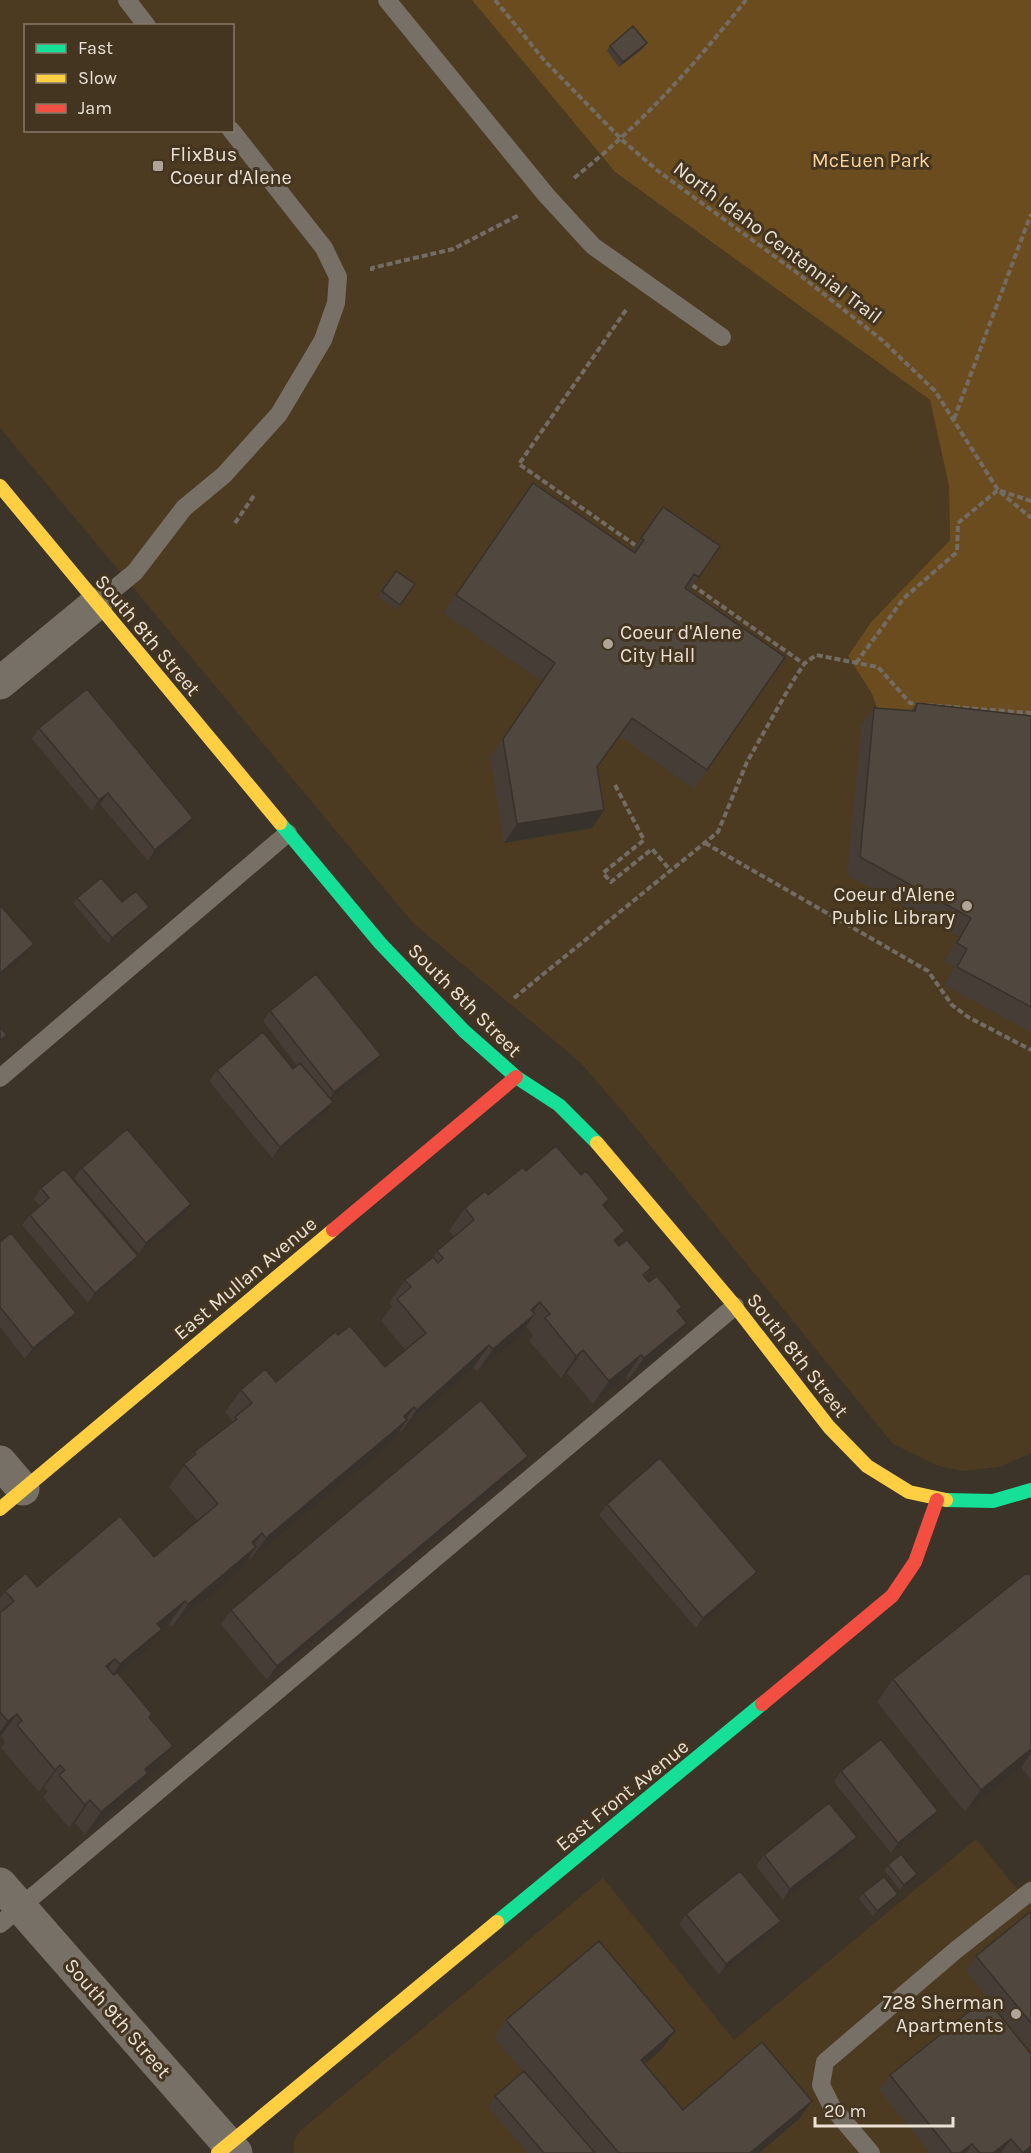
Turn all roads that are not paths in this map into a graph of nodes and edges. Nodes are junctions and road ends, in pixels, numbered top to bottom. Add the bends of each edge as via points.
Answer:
1 (127, 0) edge
2 (387, 0) edge
3 (145, 24) edge
4 (233, 132) edge
5 (722, 337) dead end
6 (0, 486) edge
7 (96, 604) junction
8 (0, 683) edge
9 (288, 833) junction
10 (516, 1077) junction
11 (0, 1078) edge
12 (735, 1306) junction
13 (0, 1461) edge
14 (1031, 1490) edge
15 (12, 1499) edge
16 (937, 1500) junction
17 (1031, 1891) edge
18 (7, 1905) edge
19 (228, 2150) edge
20 (871, 2153) edge

1 - 3 lane
2 - 5 lane via 593,246
4 - 7 lane via 324,248 338,277 336,303 323,340 279,414 224,475 184,508 135,572
6 - 7 street, South 8th Street
7 - 8 street
7 - 9 street, South 8th Street
9 - 10 street, South 8th Street via 380,943 464,1031
9 - 11 lane
10 - 12 street, South 8th Street via 560,1105 591,1136
10 - 15 street, East Mullan Avenue
12 - 16 street, South 8th Street via 829,1427 867,1466 909,1492
12 - 18 lane
13 - 15 street
14 - 16 street via 993,1502
16 - 19 street, East Front Avenue via 916,1562 892,1596
17 - 20 lane via 825,2062 821,2085 832,2107
18 - 19 street, South 9th Street

